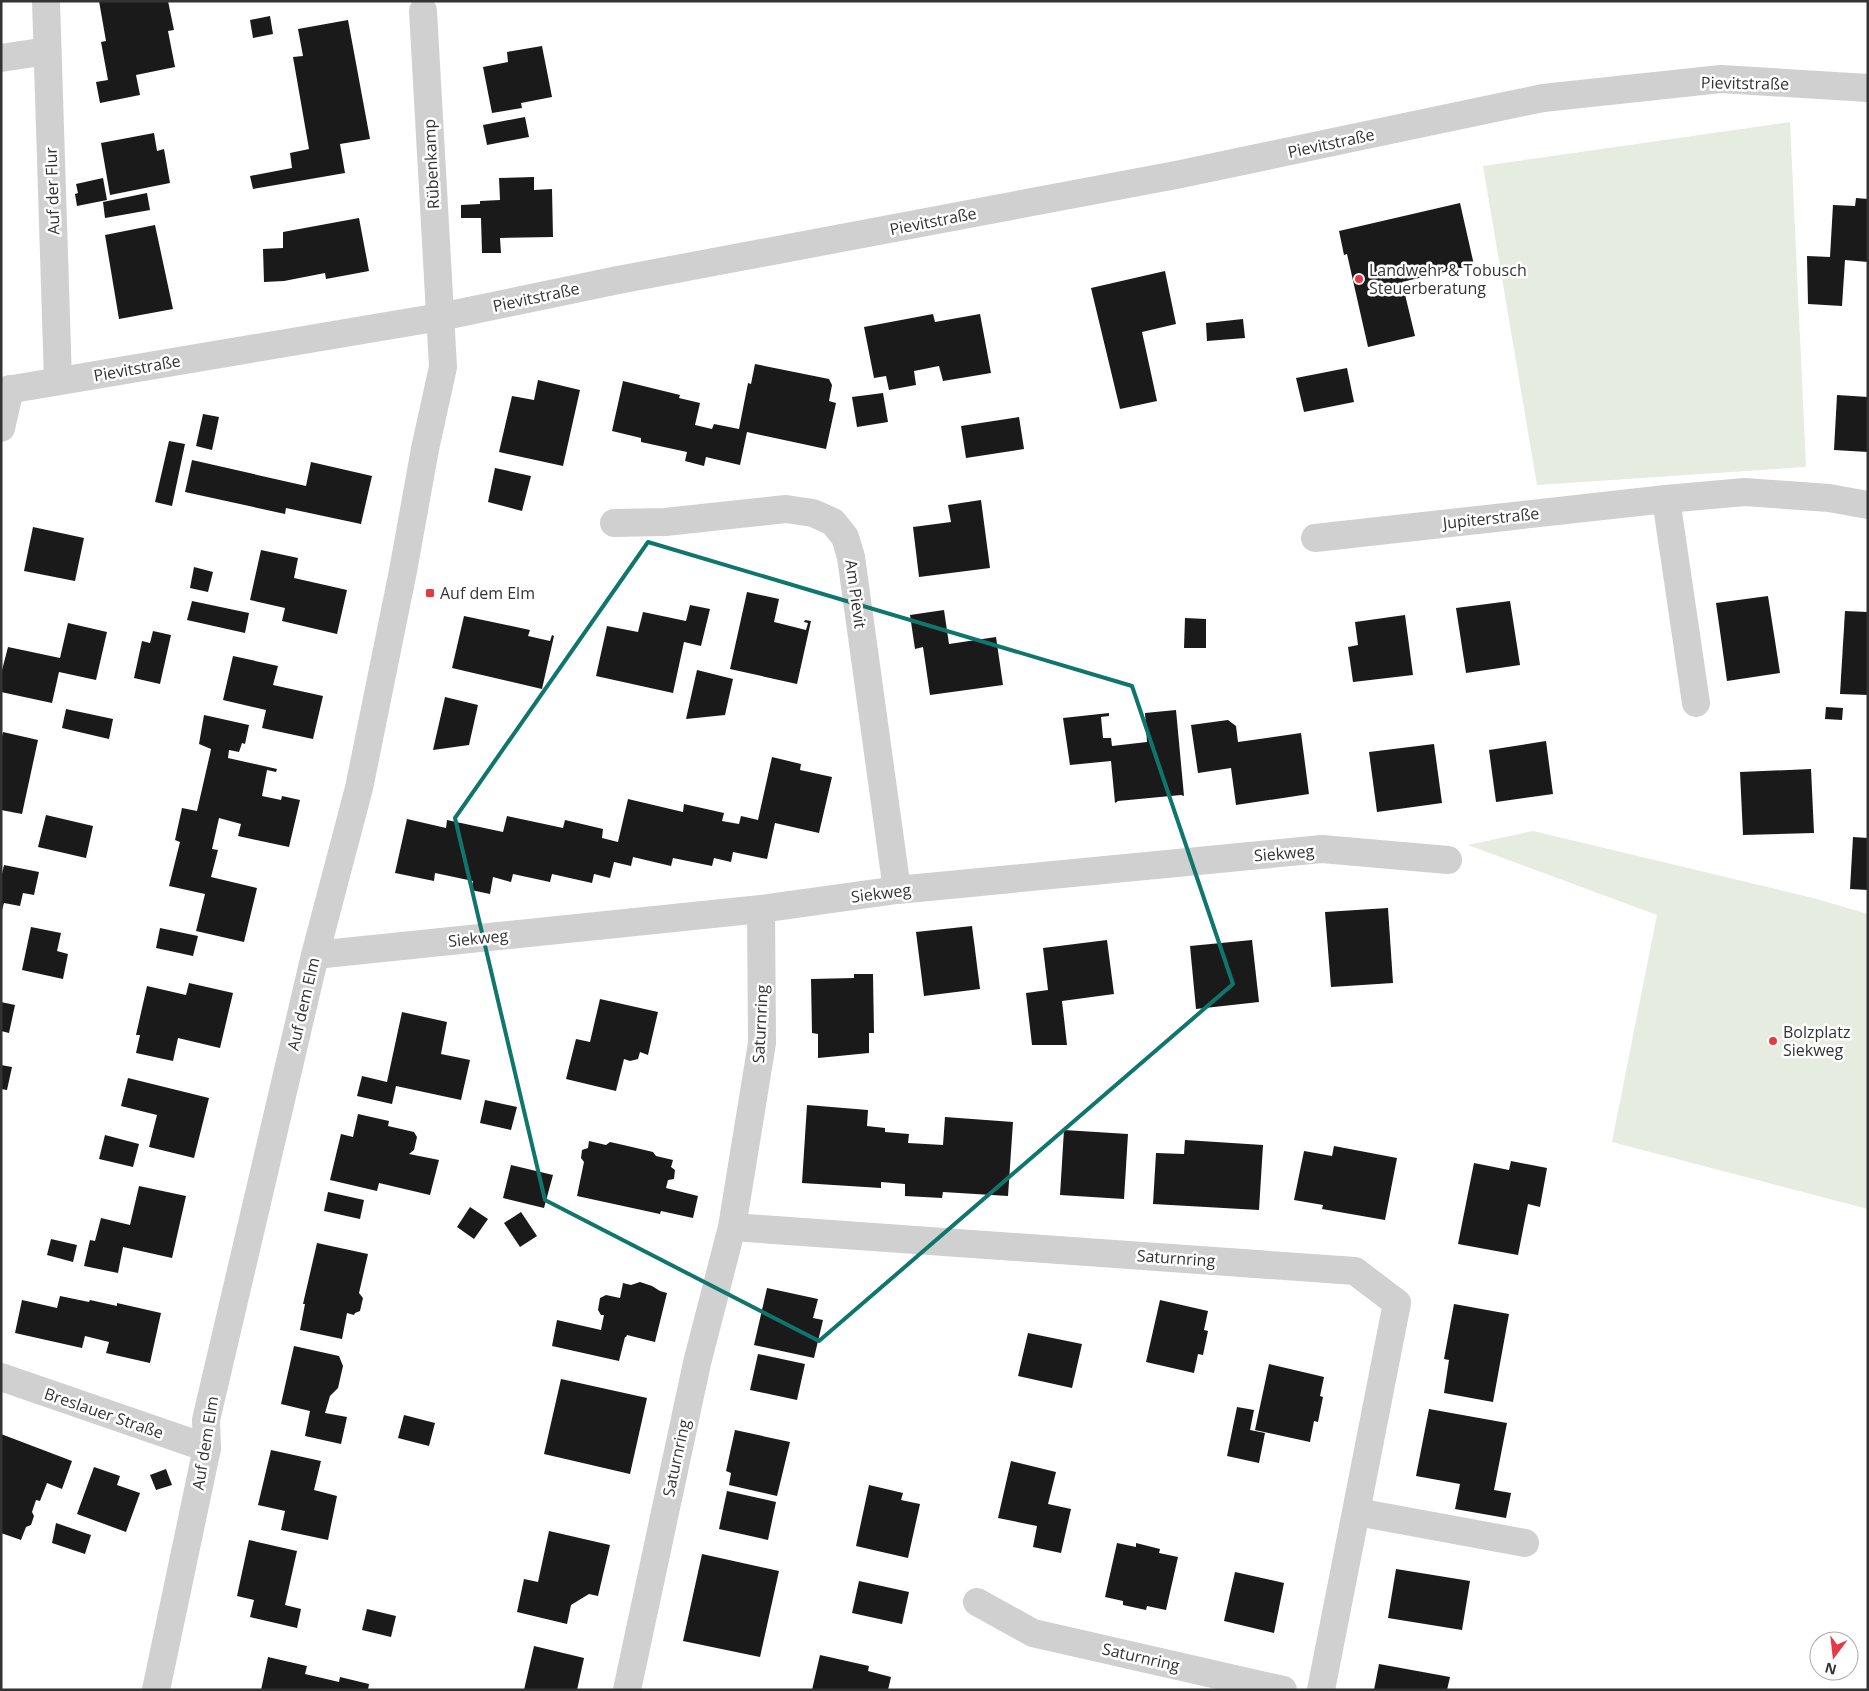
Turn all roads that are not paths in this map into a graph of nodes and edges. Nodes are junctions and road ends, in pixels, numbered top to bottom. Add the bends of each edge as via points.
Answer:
1 (46, 1) edge
2 (422, 11) dead end
3 (47, 52) junction
4 (1, 58) edge
5 (1868, 88) edge
6 (440, 317) junction
7 (58, 381) junction
8 (6, 390) edge
9 (1, 428) edge
10 (1666, 499) junction
11 (1868, 505) edge
12 (614, 523) dead end
13 (1315, 538) dead end
14 (1696, 703) dead end
15 (1448, 860) dead end
16 (897, 890) junction
17 (761, 909) junction
18 (315, 955) junction
19 (732, 1227) junction
20 (1, 1377) edge
21 (207, 1448) junction
22 (1357, 1512) junction
23 (1525, 1543) dead end
24 (977, 1602) dead end
25 (156, 1690) edge
26 (627, 1690) edge
27 (1282, 1690) edge
28 (1321, 1690) edge

1 - 3 street, Auf der Flur
2 - 6 street, Rübenkamp
3 - 4 street
3 - 7 street, Auf der Flur
5 - 6 street, Pievitstraße via 1721,79 1543,98 1176,175 618,280
6 - 7 street, Pievitstraße
6 - 18 street, Auf dem Elm via 442,367 403,570 359,788
7 - 8 street, Pievitstraße
8 - 9 street
10 - 11 street, Jupiterstraße via 1745,492 1829,498
10 - 13 street, Jupiterstraße
10 - 14 street
12 - 16 street, Am Pievit via 665,522 786,509 812,513 833,522 845,537 851,557
15 - 16 street, Siekweg via 1322,849
16 - 17 street, Siekweg
17 - 18 street, Siekweg
17 - 19 street, Saturnring via 762,1043
18 - 21 street, Auf dem Elm via 206,1420
19 - 22 street, Saturnring via 1355,1271 1397,1303
19 - 26 street, Saturnring via 696,1363
20 - 21 street, Breslauer Straße
21 - 25 street, Auf dem Elm
22 - 23 street
22 - 28 street, Saturnring
24 - 27 street, Saturnring via 1033,1633

